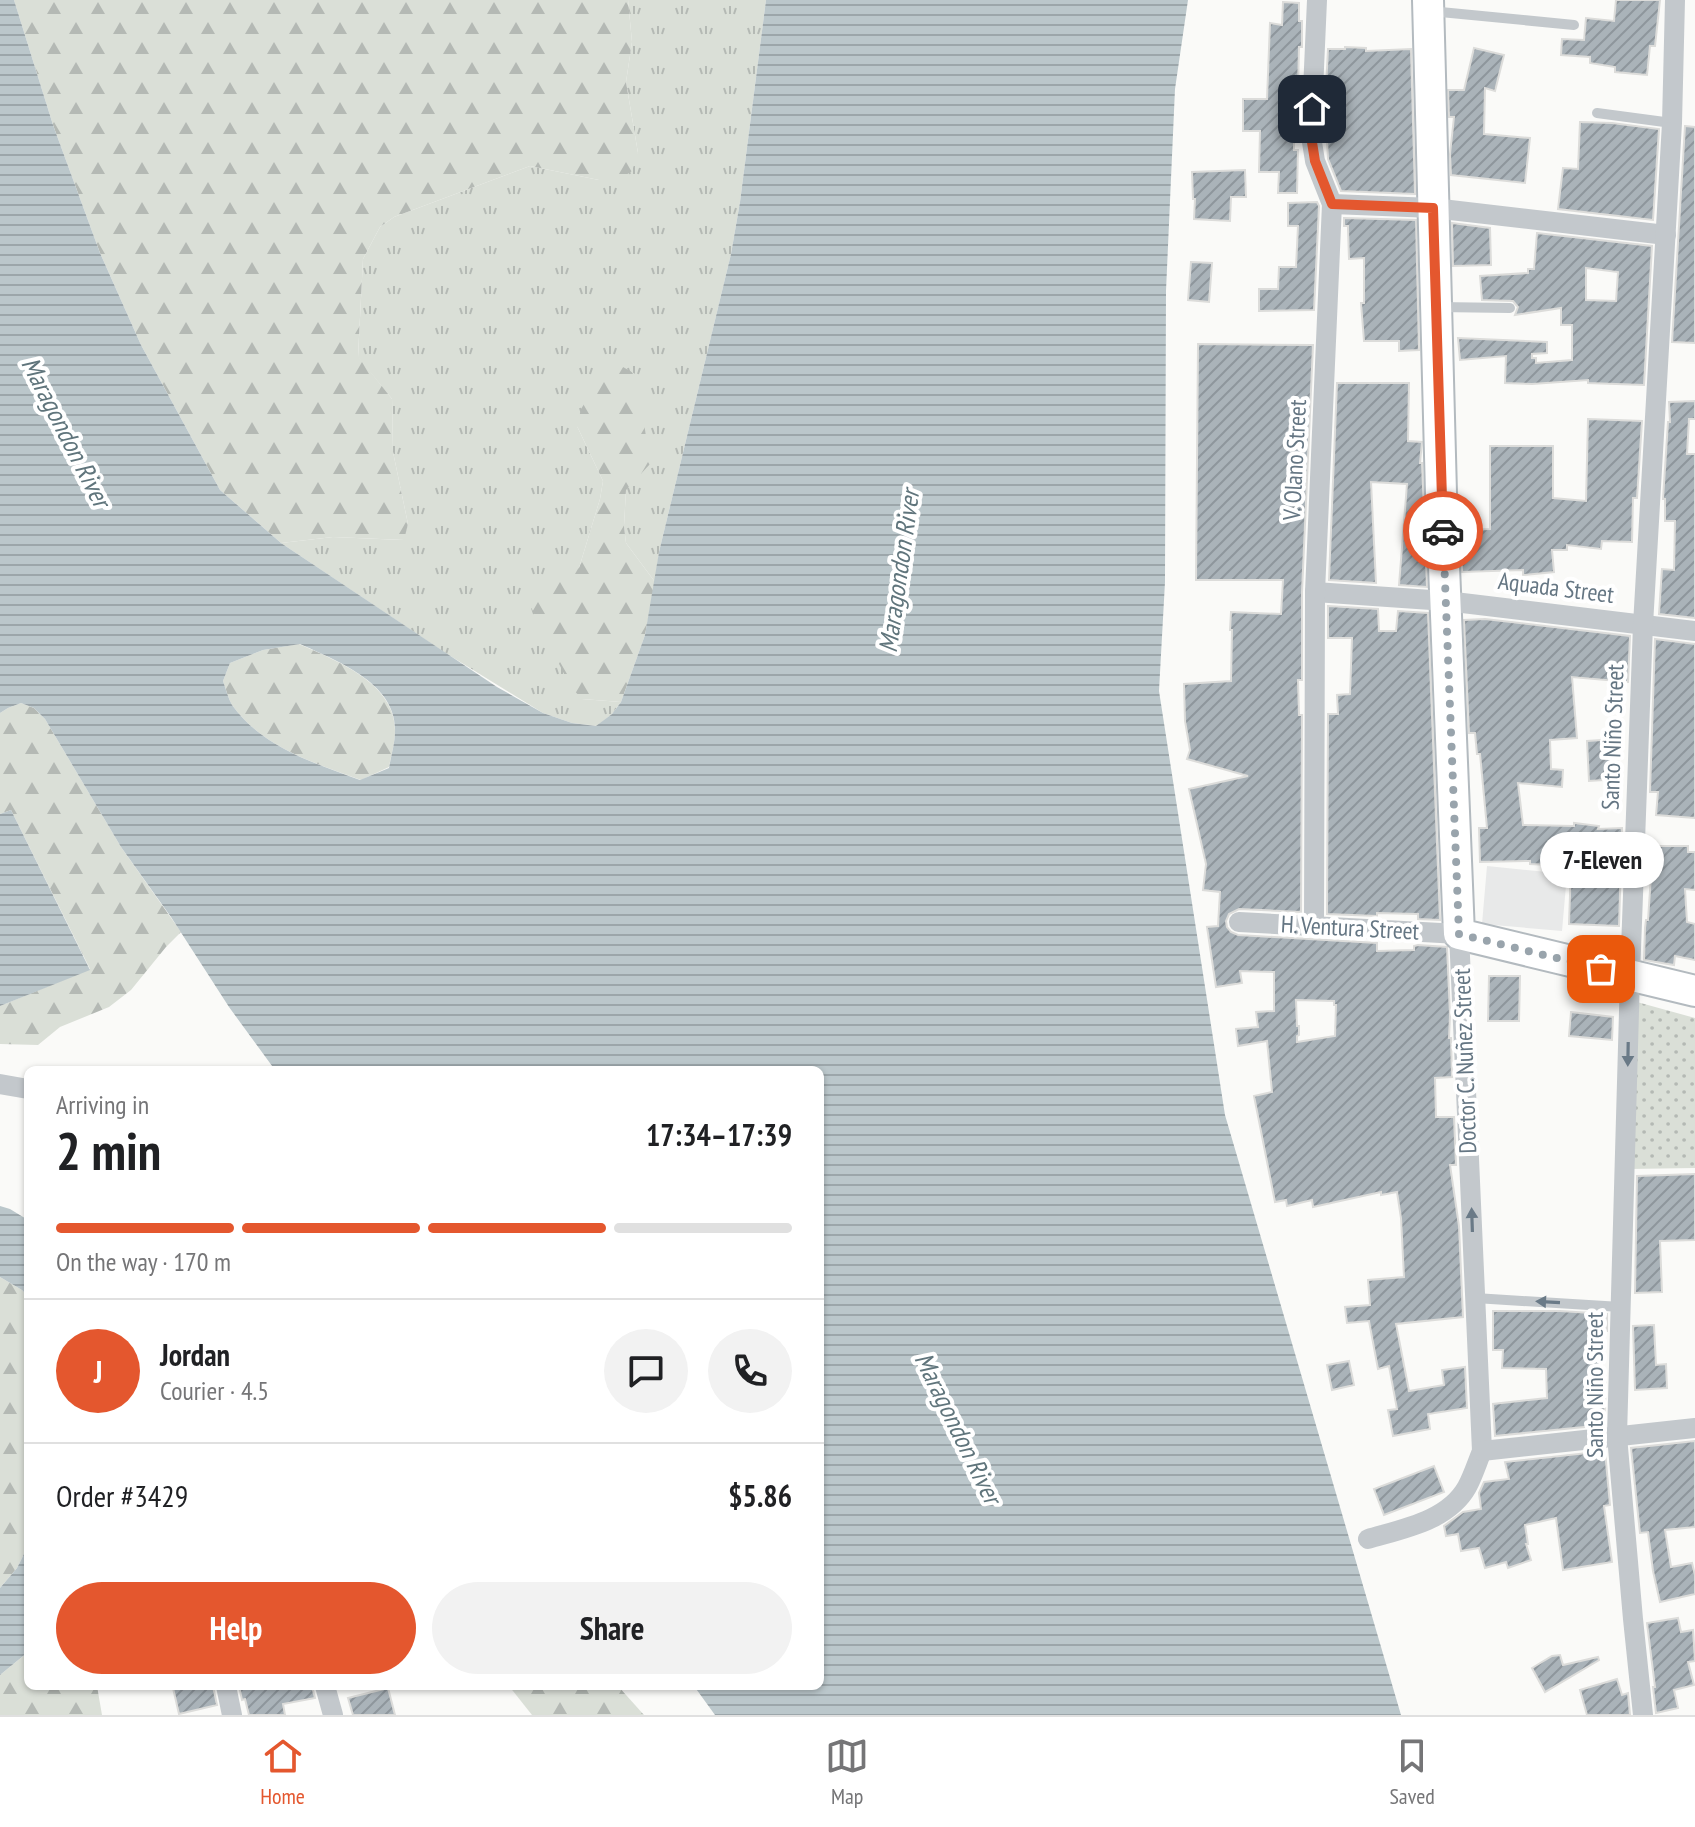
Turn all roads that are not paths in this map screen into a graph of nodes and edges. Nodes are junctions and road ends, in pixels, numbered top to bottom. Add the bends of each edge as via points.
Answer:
1 (1317, 0) edge
2 (1675, 0) edge
3 (1428, 6) edge
4 (1574, 25) dead end
5 (1597, 113) dead end
6 (1672, 123) junction
7 (1332, 204) junction
8 (1433, 208) junction
9 (1666, 235) junction
10 (1436, 307) junction
11 (1510, 308) dead end
12 (1315, 592) junction
13 (1446, 601) junction
14 (1643, 625) junction
15 (1695, 631) edge
16 (1239, 922) dead end
17 (1314, 926) junction
18 (1459, 934) junction
19 (1630, 976) junction
20 (1695, 991) edge
21 (0, 1084) edge
22 (24, 1088) edge
23 (1475, 1298) junction
24 (1621, 1307) junction
25 (1695, 1428) edge
26 (1617, 1436) junction
27 (1482, 1451) junction
28 (1368, 1539) dead end
29 (227, 1690) edge
30 (330, 1690) edge
31 (232, 1715) edge
32 (333, 1715) edge
33 (1643, 1715) edge

1 - 7 street, V. Olano Street via 1311,136
2 - 6 street, Santo Niño Street
3 - 4 lane
3 - 8 main road, Doctor C. Nuñez Street
5 - 6 lane
6 - 9 street, Santo Niño Street
7 - 8 street
7 - 12 street, V. Olano Street
8 - 9 street
8 - 10 main road, Doctor C. Nuñez Street
9 - 14 street, Santo Niño Street
10 - 11 lane
10 - 13 main road, Doctor C. Nuñez Street
12 - 13 street, Aquada Street
12 - 17 street, V. Olano Street
13 - 14 street, Aquada Street
13 - 18 main road, Doctor C. Nuñez Street
14 - 15 street, Aquada Street
14 - 19 street, Santo Niño Street
16 - 17 street, H. Ventura Street
17 - 18 street, H. Ventura Street
18 - 19 main road, H. Ventura Street
23 -> 18 street, Doctor C. Nuñez Street
19 - 20 main road, H. Ventura Street
19 -> 24 street, Santo Niño Street
21 - 22 street
24 -> 23 lane
23 - 27 street, Doctor C. Nuñez Street
24 - 26 street, Santo Niño Street
25 - 26 street
26 - 27 street
26 - 33 street, Santo Niño Street
27 - 28 street via 1467,1489 1448,1509
29 - 31 street
30 - 32 street

